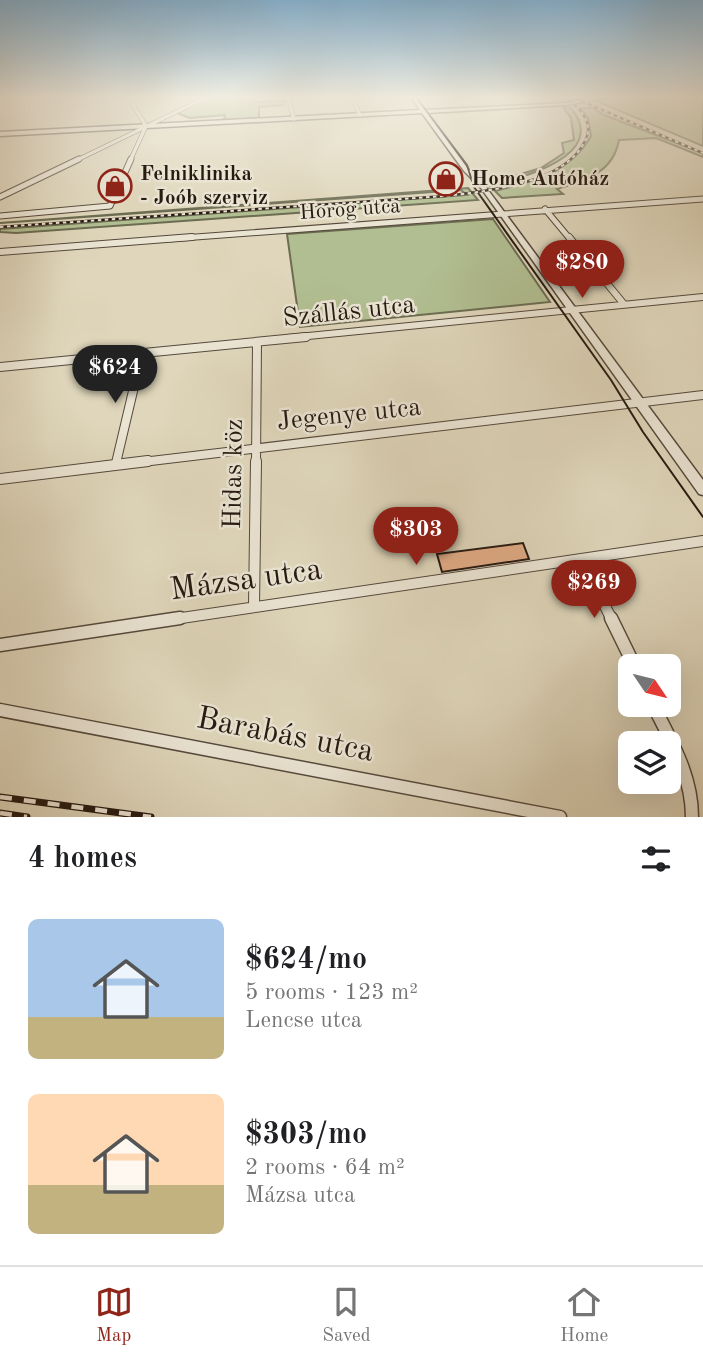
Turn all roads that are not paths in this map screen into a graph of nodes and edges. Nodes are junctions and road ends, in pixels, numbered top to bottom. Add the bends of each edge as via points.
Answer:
1 (127, 135) edge
2 (143, 135) edge
3 (441, 135) edge
4 (0, 197) edge
5 (703, 199) edge
6 (545, 209) junction
7 (502, 214) junction
8 (0, 216) edge
9 (0, 252) edge
10 (703, 297) edge
11 (623, 303) junction
12 (571, 310) junction
13 (257, 343) junction
14 (142, 353) junction
15 (0, 367) edge
16 (703, 395) edge
17 (639, 403) junction
18 (254, 447) junction
19 (117, 463) junction
20 (0, 479) edge
21 (703, 490) edge
22 (703, 541) edge
23 (582, 559) junction
24 (254, 606) junction
25 (0, 645) edge
26 (629, 654) edge
27 (0, 710) edge
28 (659, 718) edge
29 (693, 812) edge
30 (560, 817) edge

1 - 4 street
2 - 8 street via 109,207
3 - 7 street
5 - 6 street, Horog utca
6 - 7 street, Horog utca
6 - 11 street
7 - 9 street, Horog utca
7 - 12 street
10 - 11 street, Szállás utca
11 - 12 street, Szállás utca
12 - 13 street, Szállás utca
12 - 17 street
13 - 14 street, Szállás utca
13 - 18 street, Hidas köz
14 - 15 street, Szállás utca
14 - 19 street
16 - 17 street, Jegenye utca
17 - 18 street, Jegenye utca
17 - 21 street
18 - 19 street, Jegenye utca
18 - 24 street, Hidas köz
19 - 20 street, Jegenye utca
22 - 23 street, Mázsa utca
23 - 24 street, Mázsa utca
23 - 26 street
24 - 25 street, Mázsa utca
27 - 30 street, Barabás utca
28 - 29 street via 688,777

